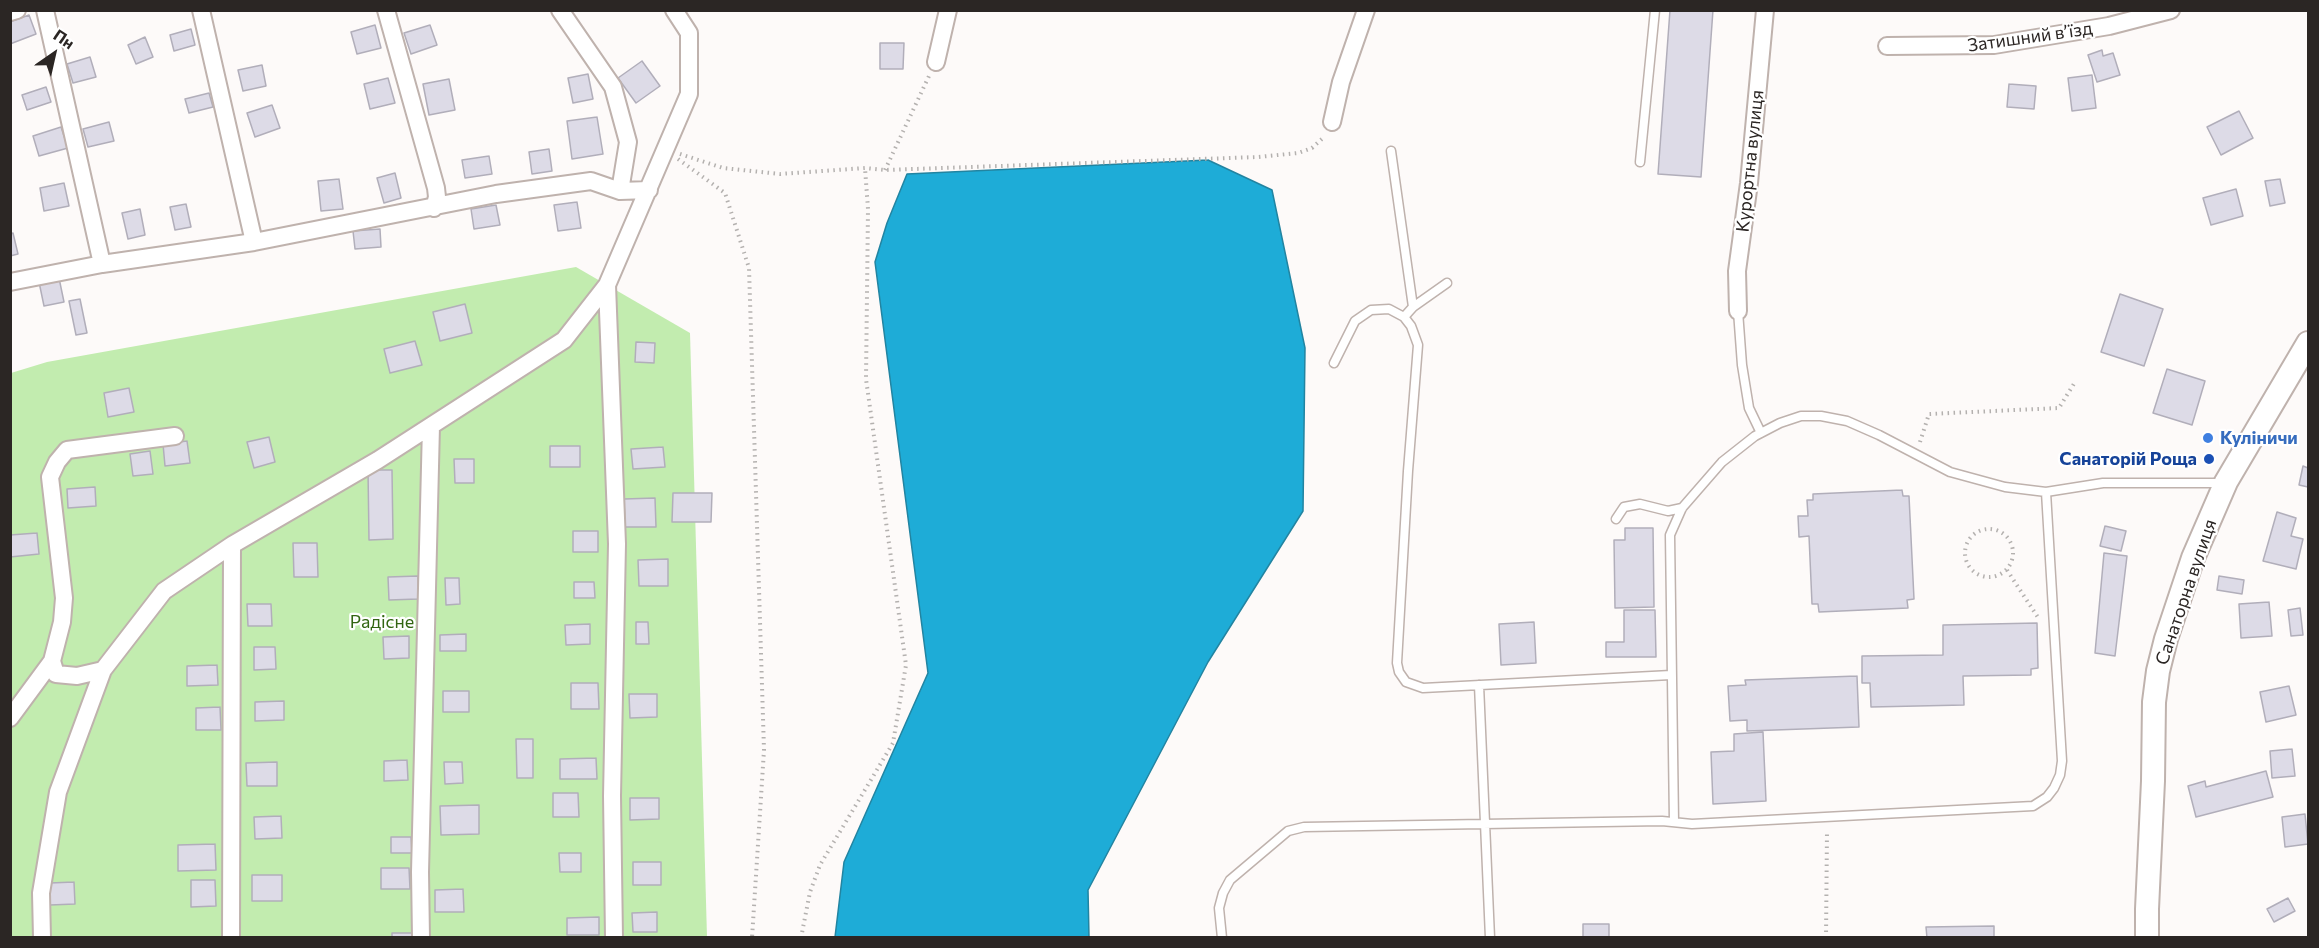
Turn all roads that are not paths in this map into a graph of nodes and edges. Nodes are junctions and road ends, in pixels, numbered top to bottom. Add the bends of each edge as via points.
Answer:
1 (17, 10) edge
2 (45, 10) edge
3 (201, 10) edge
4 (386, 10) edge
5 (560, 10) edge
6 (674, 10) edge
7 (948, 10) edge
8 (1366, 10) edge
9 (1655, 10) edge
10 (1765, 10) edge
11 (2171, 10) edge
12 (10, 12) edge
13 (1887, 46) dead end
14 (936, 62) road end
15 (1332, 122) road end
16 (1391, 151) dead end
17 (1640, 162) dead end
18 (620, 190) junction
19 (649, 190) junction
20 (434, 208) junction
21 (255, 242) junction
22 (102, 264) junction
23 (10, 282) edge
24 (1447, 283) dead end
25 (607, 285) junction
26 (1413, 307) junction
27 (1738, 311) joint
28 (1404, 317) junction
29 (2308, 343) edge
30 (1334, 363) dead end
31 (431, 426) junction
32 (1761, 433) junction
33 (175, 436) dead end
34 (2226, 483) junction
35 (2046, 492) junction
36 (1682, 508) junction
37 (1616, 519) dead end
38 (232, 545) junction
39 (52, 661) junction
40 (103, 670) junction
41 (1671, 675) junction
42 (1479, 685) junction
43 (10, 718) edge
44 (1674, 822) junction
45 (1484, 824) junction
46 (42, 938) edge
47 (231, 938) edge
48 (421, 938) edge
49 (614, 938) edge
50 (1222, 938) edge
51 (1490, 938) edge
52 (2147, 938) edge

1 - 12 street
2 - 22 street
3 - 21 street
4 - 20 street via 436,188
5 - 18 street via 614,87 628,142
6 - 19 street via 689,33 689,94
7 - 14 street
8 - 15 street via 1341,82
9 - 17 lane
10 - 27 street, Курортна вулиця via 1737,271
11 - 13 street, Затишний в’їзд via 2109,26 1994,45
16 - 26 lane
18 - 19 street
18 - 20 street via 591,181 496,194
19 - 25 street
20 - 21 street
21 - 22 street
22 - 23 street
24 - 26 lane
25 - 31 street via 564,340
25 - 49 street via 617,544 612,796
26 - 28 lane
27 - 32 lane via 1749,408
28 - 30 lane via 1380,308 1362,314
28 - 42 lane via 1418,345 1398,666 1402,678 1417,687
29 - 34 street, Санаторна вулиця
31 - 38 street
31 - 48 street
32 - 35 lane via 1801,416 1847,421 1950,472 1982,482
32 - 36 lane via 1722,462
33 - 39 street via 67,450 57,462 50,477 64,598
34 - 35 lane via 2103,483
34 - 52 street, Санаторна вулиця via 2193,558 2158,671
35 - 44 lane via 2062,761 2060,775 2047,797 2033,806
36 - 37 lane via 1668,511 1640,504 1624,507
36 - 41 lane via 1670,535
38 - 40 street via 164,591
38 - 47 street
39 - 40 street via 57,674 77,676
39 - 43 street
40 - 46 street via 58,792 41,893
41 - 42 lane
41 - 44 lane
42 - 45 lane
44 - 45 lane
45 - 50 lane via 1304,827 1288,831 1230,880 1219,908
45 - 51 lane

